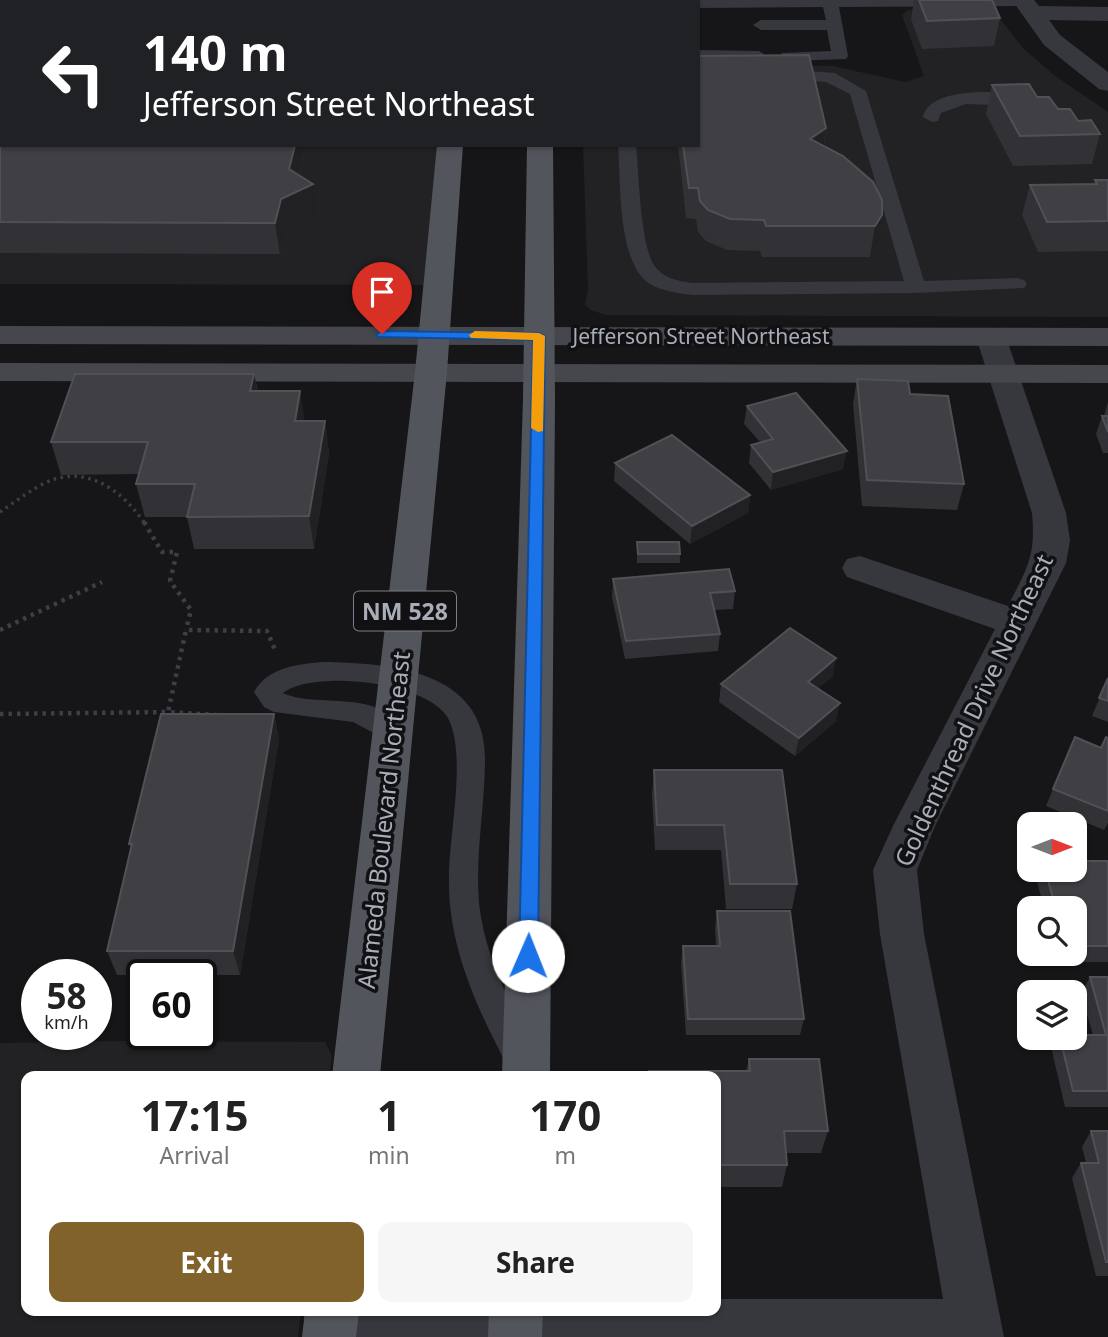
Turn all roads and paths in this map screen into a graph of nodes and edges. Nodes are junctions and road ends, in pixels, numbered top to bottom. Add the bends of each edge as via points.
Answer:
1 (830, 2) junction
2 (700, 3) edge
3 (1026, 5) edge
4 (1108, 13) edge
5 (761, 25) dead end
6 (834, 25) junction
7 (700, 55) edge
8 (763, 56) edge
9 (788, 56) edge
10 (723, 74) edge
11 (1108, 85) edge
12 (1031, 101) edge
13 (932, 117) dead end
14 (450, 147) edge
15 (540, 147) edge
16 (627, 147) edge
17 (1017, 284) dead end
18 (916, 287) junction
19 (434, 334) junction
20 (0, 335) edge
21 (1108, 337) edge
22 (539, 354) junction
23 (998, 355) junction
24 (0, 372) edge
25 (431, 372) junction
26 (1108, 374) edge
27 (0, 512) edge
28 (860, 568) dead end
29 (102, 582) dead end
30 (1017, 623) junction
31 (0, 630) edge
32 (186, 630) junction
33 (279, 652) dead end
34 (397, 678) junction
35 (168, 712) junction
36 (0, 714) edge
37 (220, 716) edge
38 (391, 732) junction
39 (357, 1071) edge
40 (525, 1071) edge
41 (526, 1071) edge
42 (331, 1322) edge
43 (515, 1325) edge
44 (976, 1331) edge

1 - 2 lane
1 - 3 lane
1 - 6 lane
3 - 4 street
3 - 11 street via 1052,40
5 - 6 lane
6 - 9 lane via 840,56
7 - 8 lane
10 - 18 lane via 810,74 858,91
12 - 13 lane via 966,98 941,106
14 - 19 main road, Alameda Boulevard Northeast / NM 528
15 - 22 main road
16 - 18 lane via 637,250 642,265 660,282 692,289
17 - 18 lane
19 - 20 main road, Jefferson Street Northeast
19 - 22 main road, Jefferson Street Northeast
19 - 25 main road, Alameda Boulevard Northeast / NM 528
21 - 23 main road, Jefferson Street Northeast
22 - 23 main road, Jefferson Street Northeast
22 - 25 main road, Jefferson Street Northeast
22 - 41 main road
23 - 26 main road, Jefferson Street Northeast
23 - 30 street, Goldenthread Drive Northeast via 1052,528 1048,563
24 - 25 main road, Jefferson Street Northeast
25 - 34 main road, Alameda Boulevard Northeast / NM 528
27 - 32 path via 54,479 99,479 112,487 140,516 162,552 177,552 170,581 191,610
28 - 30 street
29 - 31 path
30 - 44 street, Goldenthread Drive Northeast via 895,870 902,934
32 - 33 path via 267,631 272,648
32 - 35 path
34 - 38 main road, Alameda Boulevard Northeast / NM 528
34 - 38 lane via 303,673 276,683 267,692 284,705 355,711 381,722
34 - 40 lane via 430,686 446,696 465,724 471,757 464,883 467,921 478,970
35 - 36 path
35 - 37 path
38 - 39 main road, Alameda Boulevard Northeast / NM 528
42 - 43 street
43 - 44 street

